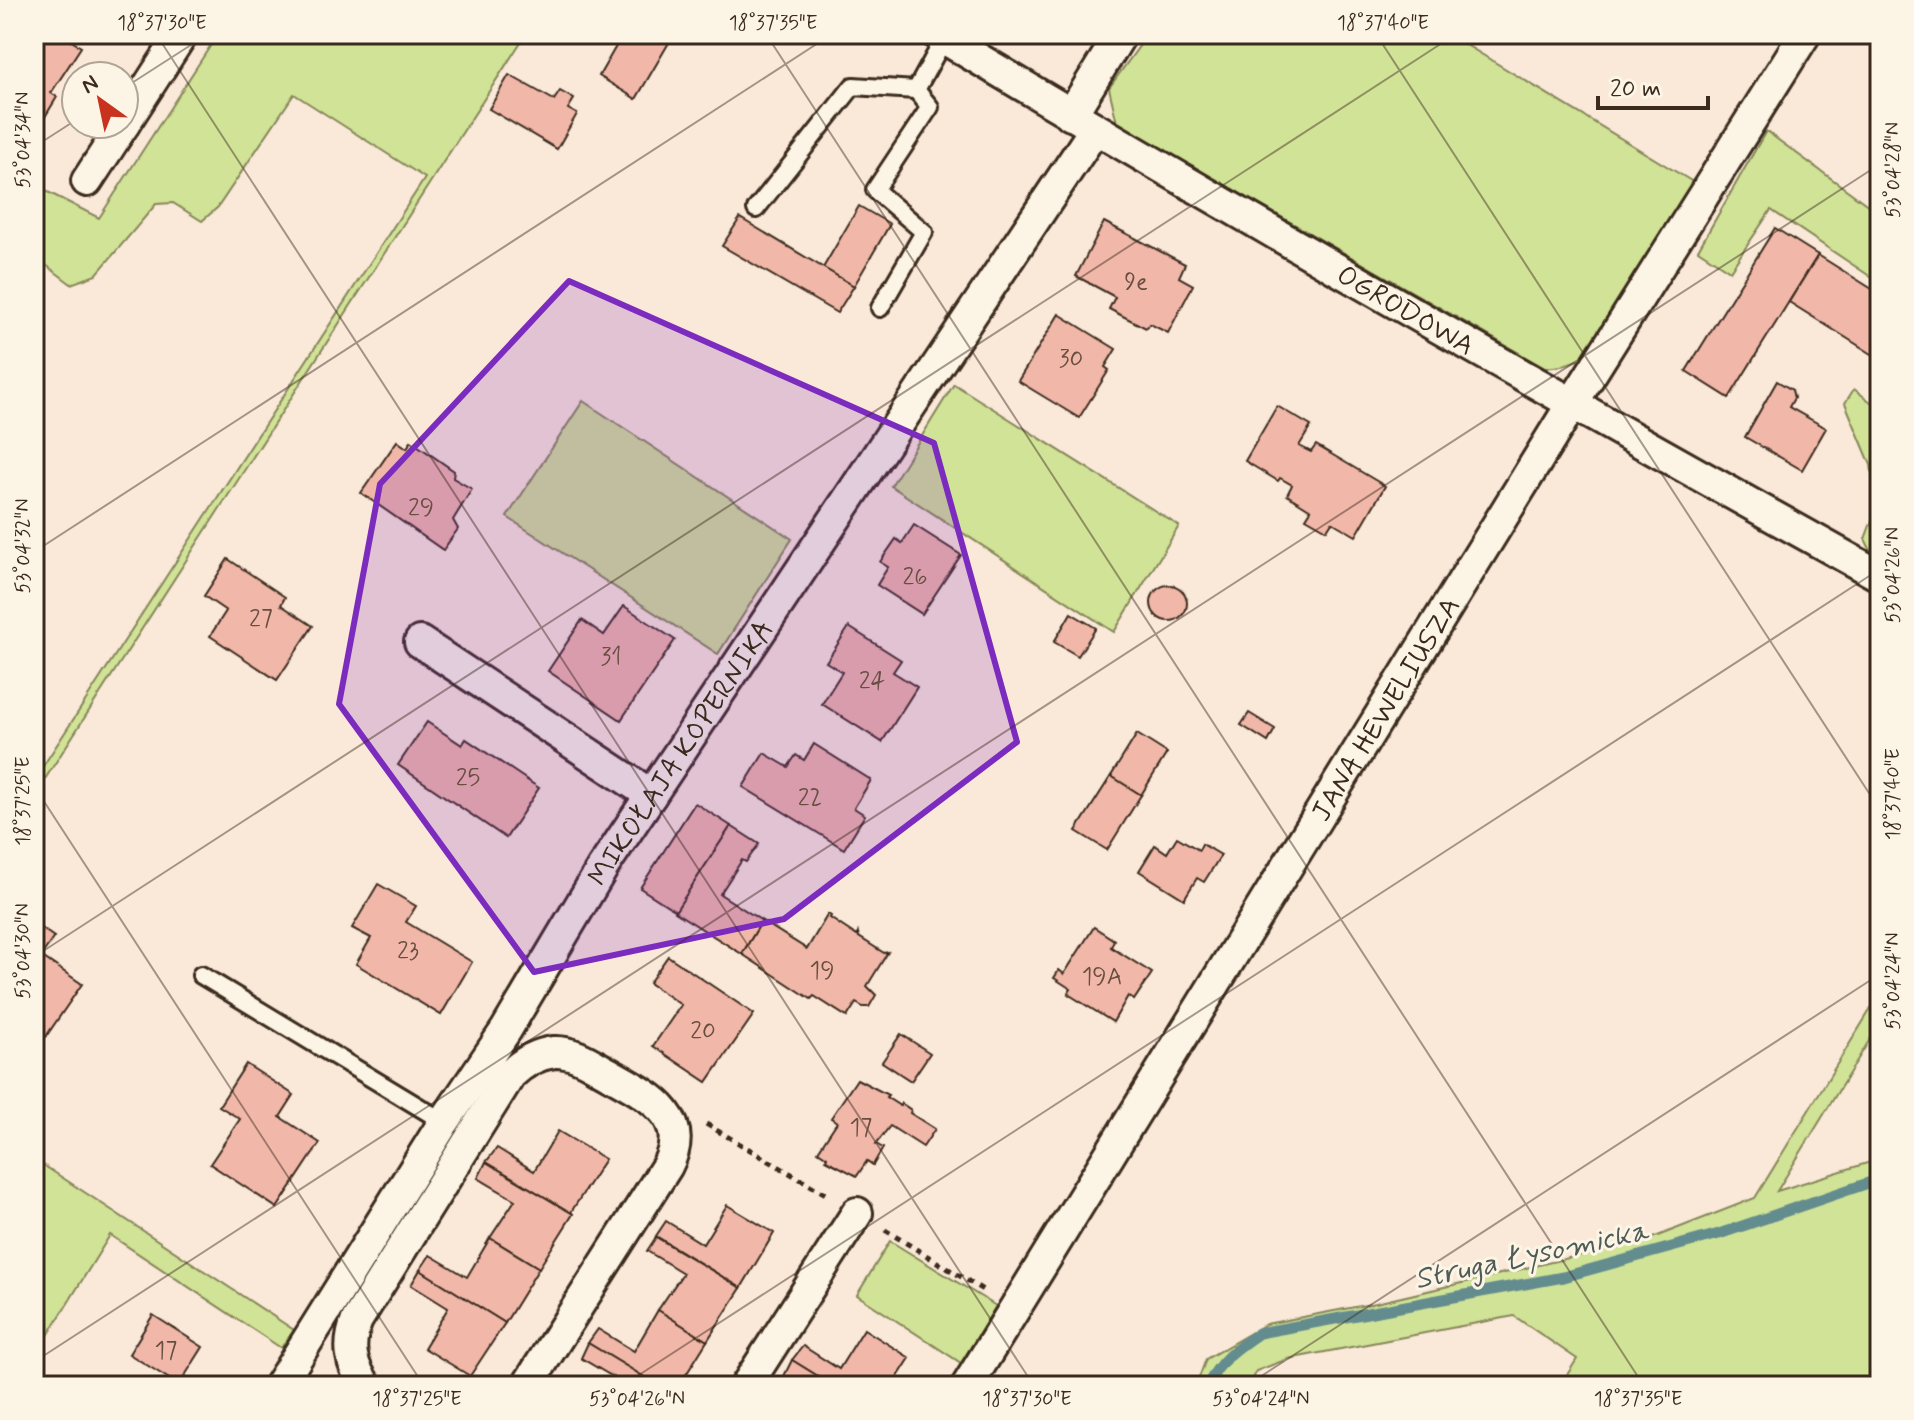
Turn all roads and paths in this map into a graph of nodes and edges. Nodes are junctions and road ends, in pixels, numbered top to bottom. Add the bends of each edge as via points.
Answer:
1 (182, 34) edge
2 (1121, 34) edge
3 (1805, 34) edge
4 (941, 36) edge
5 (916, 90) junction
6 (140, 99) edge
7 (1083, 122) junction
8 (114, 140) edge
9 (87, 181) dead end
10 (756, 209) dead end
11 (880, 308) dead end
12 (1572, 404) junction
13 (1880, 576) edge
14 (420, 642) dead end
15 (651, 795) junction
16 (201, 975) dead end
17 (444, 1122) junction
18 (857, 1213) dead end
19 (279, 1386) edge
20 (366, 1386) edge
21 (527, 1386) edge
22 (746, 1386) edge
23 (967, 1386) edge

1 - 6 street
2 - 7 street, MIKOŁAJA KOPERNIKA
3 - 12 street, JANA HEWELIUSZA
4 - 5 lane
4 - 7 street, OGRODOWA
5 - 10 lane via 853,86
5 - 11 lane via 930,107 875,190 924,232
7 - 12 street, OGRODOWA
7 - 15 street, MIKOŁAJA KOPERNIKA
8 - 9 street
12 - 13 street, OGRODOWA
12 - 23 street, JANA HEWELIUSZA
14 - 15 street
15 - 17 street, MIKOŁAJA KOPERNIKA
16 - 17 lane
17 - 19 street, MIKOŁAJA KOPERNIKA
18 - 22 street
20 - 21 street via 350,1351 357,1320 510,1075 532,1058 557,1052 575,1055 648,1095 667,1114 675,1143 667,1166

